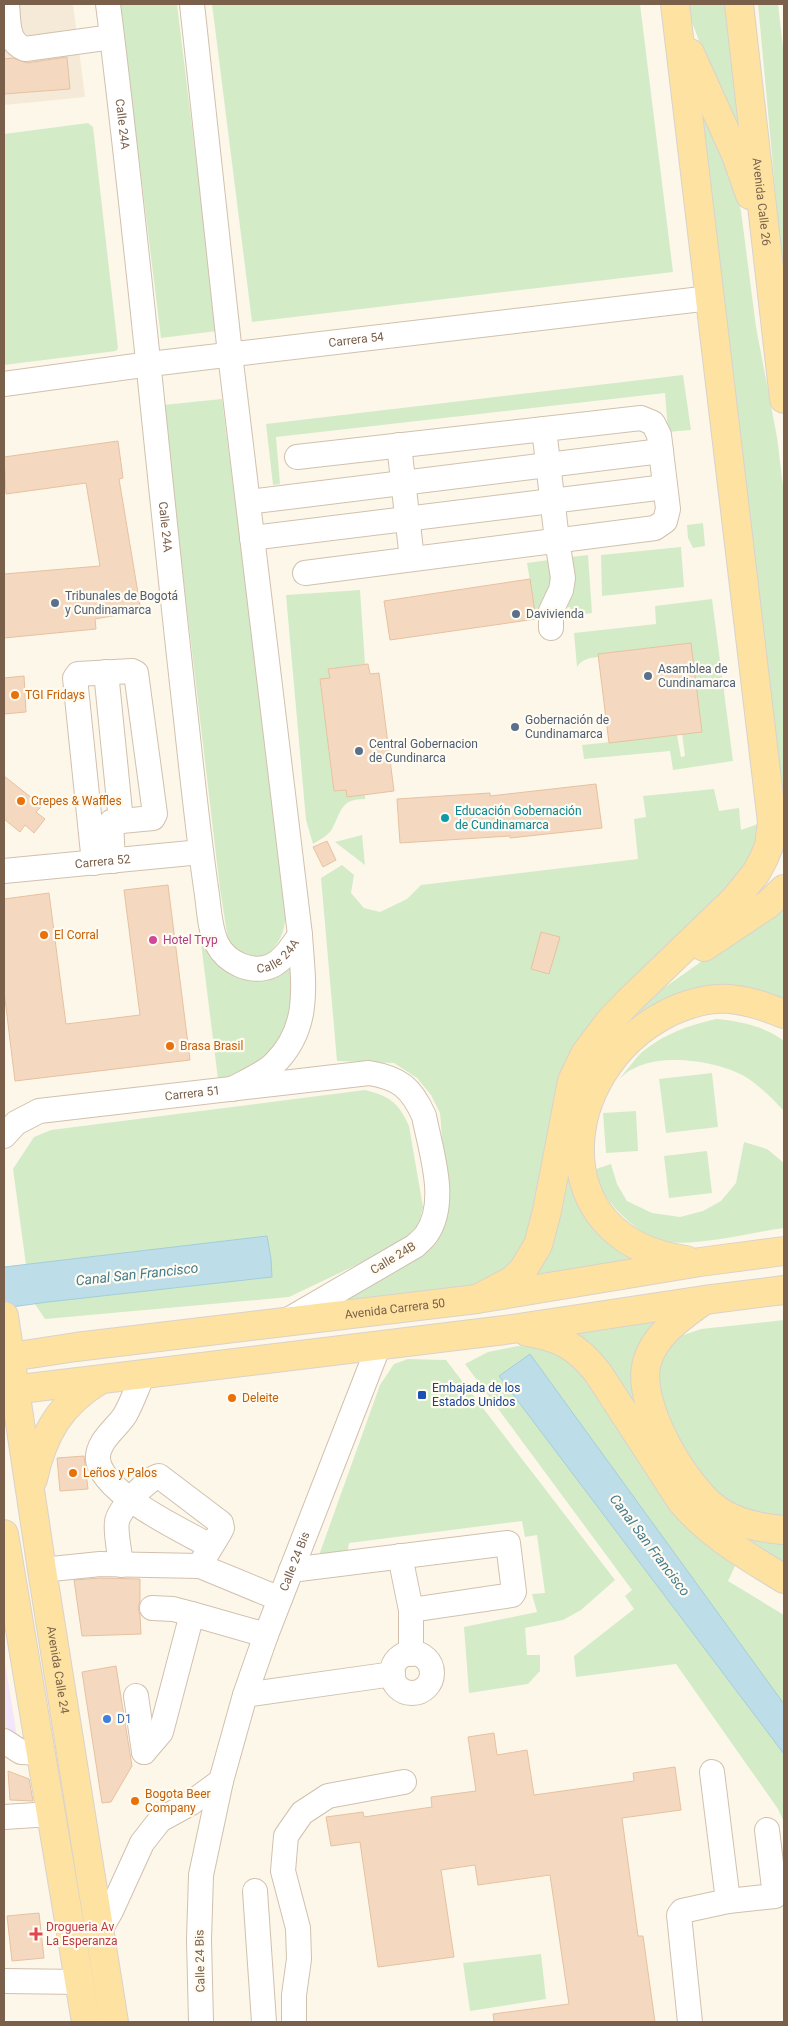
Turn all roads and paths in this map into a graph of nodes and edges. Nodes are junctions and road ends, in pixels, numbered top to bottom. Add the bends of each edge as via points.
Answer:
1 (7, 4) edge
2 (108, 4) edge
3 (192, 4) edge
4 (738, 4) edge
5 (676, 11) edge
6 (112, 37) junction
7 (768, 254) junction
8 (710, 298) junction
9 (230, 354) junction
10 (150, 364) junction
11 (4, 384) edge
12 (784, 399) edge
13 (544, 429) junction
14 (399, 445) junction
15 (661, 451) junction
16 (297, 457) dead end
17 (548, 465) junction
18 (403, 483) junction
19 (665, 487) junction
20 (294, 497) junction
21 (552, 501) junction
22 (248, 502) junction
23 (407, 519) junction
24 (298, 533) junction
25 (252, 538) junction
26 (556, 540) junction
27 (412, 559) junction
28 (305, 572) dead end
29 (551, 628) dead end
30 (106, 672) junction
31 (107, 822) junction
32 (201, 852) junction
33 (104, 862) junction
34 (4, 871) edge
35 (784, 889) edge
36 (300, 935) junction
37 (649, 984) junction
38 (784, 1014) edge
39 (389, 1076) joint
40 (232, 1089) junction
41 (4, 1136) edge
42 (784, 1251) edge
43 (700, 1262) junction
44 (784, 1290) edge
45 (478, 1299) junction
46 (716, 1299) junction
47 (4, 1315) edge
48 (283, 1323) junction
49 (505, 1330) junction
50 (379, 1345) junction
51 (76, 1347) junction
52 (7, 1357) edge
53 (144, 1374) junction
54 (103, 1379) junction
55 (9, 1390) edge
56 (31, 1498) junction
57 (130, 1501) junction
58 (784, 1530) edge
59 (4, 1534) edge
60 (205, 1556) junction
61 (400, 1556) junction
62 (121, 1565) junction
63 (42, 1570) junction
64 (291, 1570) junction
65 (784, 1579) edge
66 (280, 1600) junction
67 (152, 1608) dead end
68 (411, 1610) junction
69 (192, 1614) junction
70 (266, 1635) junction
71 (411, 1654) junction
72 (393, 1674) junction
73 (245, 1695) junction
74 (136, 1696) dead end
75 (4, 1741) edge
76 (41, 1753) junction
77 (712, 1772) dead end
78 (221, 1782) junction
79 (404, 1782) dead end
80 (51, 1814) junction
81 (4, 1817) edge
82 (767, 1830) dead end
83 (255, 1892) dead end
84 (728, 1901) junction
85 (99, 1932) junction
86 (4, 1981) edge
87 (80, 1982) junction
88 (261, 1991) junction
89 (294, 1995) junction
90 (86, 2022) edge
91 (114, 2022) edge
92 (202, 2022) edge
93 (264, 2022) edge
94 (294, 2022) edge
95 (690, 2022) edge

1 - 6 street via 10,38 16,46 25,49
2 - 6 street, Calle 24A
3 - 9 street, Calle 24A
4 - 7 main road, Avenida Calle 26
5 - 7 main road via 699,75 743,174
5 - 8 main road
6 - 10 street, Calle 24A
7 - 12 main road, Avenida Calle 26
8 - 9 street, Carrera 54
8 - 37 main road via 772,834 756,873 734,900
9 - 10 street, Carrera 54
9 - 22 street, Calle 24A
10 - 11 street, Carrera 54
10 - 32 street, Calle 24A
13 - 14 street
13 - 15 street via 641,418 657,428
13 - 17 street
14 - 16 street
14 - 18 street
15 - 17 street
15 - 19 street
17 - 18 street
17 - 21 street
18 - 20 street
18 - 23 street
19 - 21 street
19 - 26 street via 668,515 655,528
20 - 22 street
20 - 24 street
21 - 23 street
21 - 26 street
22 - 25 street, Calle 24A
23 - 24 street
23 - 27 street
24 - 25 street
25 - 36 street, Calle 24A
26 - 27 street
26 - 29 street via 563,584 551,611
27 - 28 street
30 - 31 street
30 - 31 street via 78,674 75,678
30 - 31 street via 132,670 136,673 155,814 153,818
31 - 33 street
32 - 33 street, Carrera 52
32 - 36 street, Calle 24A via 213,931 218,946 230,960 249,969 271,966 286,955
33 - 34 street, Carrera 52
35 - 37 main road via 767,905
36 - 40 street, Calle 24A via 304,1001 294,1034 275,1064
37 - 45 main road via 609,1022 577,1068 538,1245 513,1280
38 - 43 main road via 736,999 707,1000 680,1007 633,1035 608,1063 586,1106 580,1133 580,1164 588,1192 603,1220 614,1231 644,1248 661,1255
39 - 40 street, Carrera 51 via 369,1073
39 - 48 street, Calle 24B via 405,1086 424,1116 438,1193 433,1221 415,1246
40 - 41 street, Carrera 51 via 39,1111 16,1123
42 - 43 main road, Avenida Carrera 50
43 - 45 main road, Avenida Carrera 50
44 - 46 main road
45 - 48 main road, Avenida Carrera 50
46 - 49 main road
46 - 58 main road via 669,1328 654,1344 645,1379 648,1397 658,1428 702,1498 737,1521 760,1528
47 - 51 main road via 37,1340
47 - 52 main road, Avenida Calle 24
48 - 51 main road, Avenida Carrera 50
49 - 50 main road
49 - 65 main road via 558,1339 586,1358 696,1519 728,1544
50 - 53 main road
50 - 64 street, Calle 24 Bis
51 - 52 main road, Avenida Carrera 50
52 - 55 main road, Avenida Calle 24
53 - 54 main road
53 - 57 street via 124,1416 100,1449 98,1460 106,1477
54 - 55 main road
54 - 56 main road via 75,1398 53,1423 43,1443
55 - 56 main road, Avenida Calle 24
56 - 63 main road, Avenida Calle 24
57 - 60 street
57 - 60 street via 152,1478 159,1476 221,1523 222,1528
57 - 62 street via 117,1522
59 - 76 main road
60 - 62 street
60 - 66 street
61 - 64 street
61 - 68 street
61 - 68 street via 508,1545 512,1595
62 - 63 street
63 - 85 main road, Avenida Calle 24
64 - 66 street, Calle 24 Bis
66 - 70 street, Calle 24 Bis
67 - 69 street
68 - 71 street
69 - 70 street
69 - 74 street via 161,1732 144,1752
70 - 73 street, Calle 24 Bis
71 - 72 street via 398,1660
71 - 72 street via 418,1654 430,1664 432,1680 428,1687 414,1693 406,1692 394,1682
72 - 73 street
73 - 78 street, Calle 24 Bis
75 - 76 street via 21,1752
76 - 80 main road
77 - 84 street
78 - 85 street via 160,1820 142,1843
78 - 92 street, Calle 24 Bis via 201,1875
79 - 89 street via 328,1796 302,1813 286,1836 282,1871 298,1928 299,1959
80 - 81 street
80 - 87 main road
82 - 84 street via 775,1896
83 - 88 street
84 - 95 street via 682,1912 678,1918
85 - 91 main road, Avenida Calle 24
86 - 87 street
87 - 90 main road
88 - 89 street
88 - 93 street
89 - 94 street

